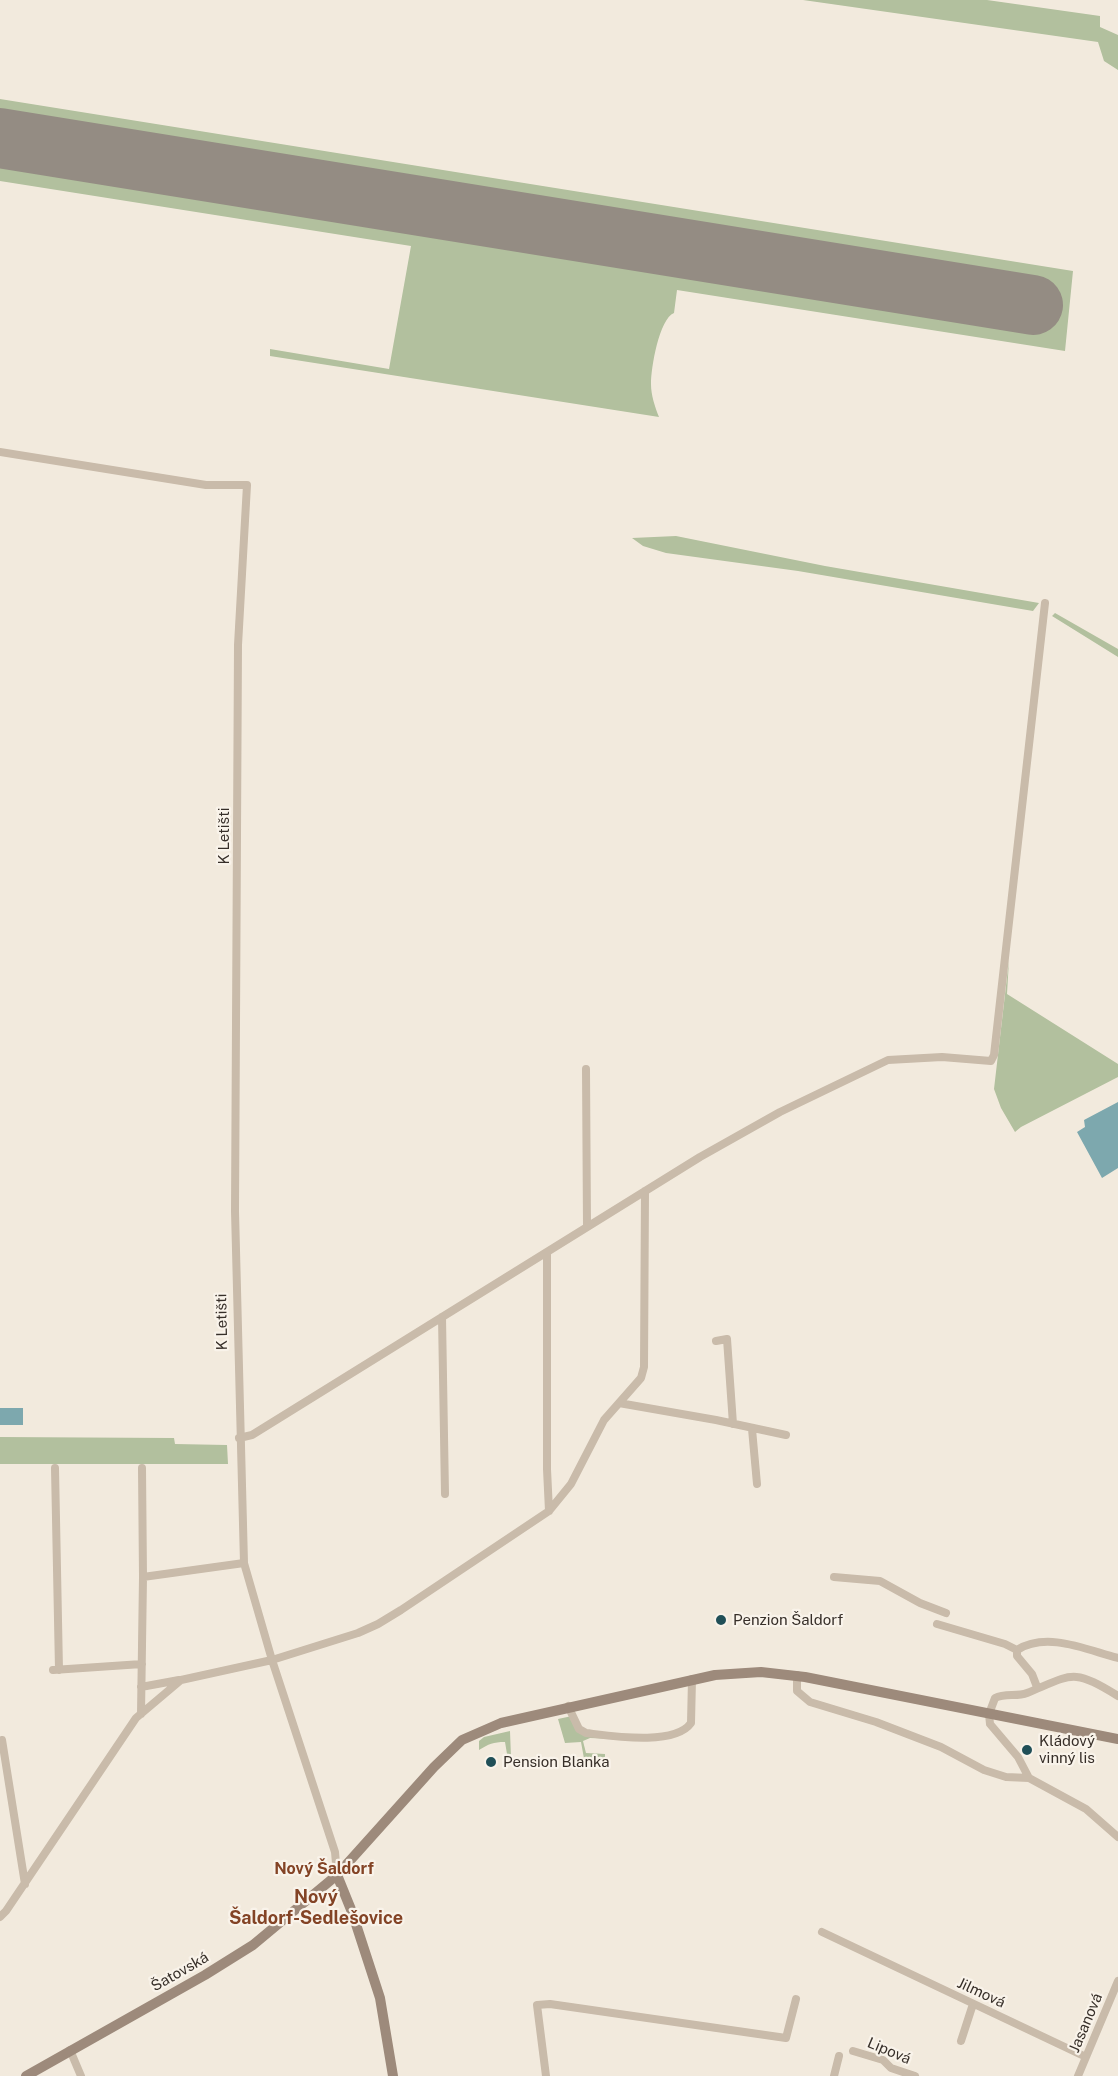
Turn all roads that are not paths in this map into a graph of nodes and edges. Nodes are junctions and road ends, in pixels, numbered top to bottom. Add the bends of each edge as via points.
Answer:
1 (0, 452) edge
2 (1045, 603) dead end
3 (585, 1069) dead end
4 (645, 1191) junction
5 (587, 1227) junction
6 (547, 1252) junction
7 (442, 1317) junction
8 (716, 1341) dead end
9 (619, 1403) junction
10 (733, 1424) junction
11 (752, 1429) junction
12 (786, 1435) dead end
13 (239, 1438) junction
14 (55, 1468) dead end
15 (142, 1468) dead end
16 (758, 1484) dead end
17 (445, 1494) dead end
18 (549, 1511) junction
19 (244, 1563) junction
20 (143, 1577) junction
21 (834, 1577) dead end
22 (946, 1613) dead end
23 (937, 1624) dead end
24 (1017, 1650) junction
25 (1118, 1658) edge
26 (272, 1660) junction
27 (142, 1664) junction
28 (796, 1675) junction
29 (692, 1679) junction
30 (181, 1680) junction
31 (141, 1688) junction
32 (1037, 1688) junction
33 (1118, 1696) edge
34 (568, 1706) junction
35 (141, 1714) junction
36 (989, 1714) junction
37 (1118, 1739) edge
38 (2, 1740) dead end
39 (1029, 1778) junction
40 (1118, 1837) edge
41 (337, 1875) junction
42 (25, 1884) junction
43 (0, 1917) edge
44 (822, 1932) dead end
45 (1118, 1981) edge
46 (796, 1999) dead end
47 (973, 2004) junction
48 (961, 2041) dead end
49 (70, 2050) junction
50 (853, 2050) dead end
51 (839, 2056) dead end
52 (1086, 2057) junction
53 (26, 2076) edge
54 (81, 2076) edge
55 (393, 2076) edge
56 (546, 2076) edge
57 (834, 2076) edge
58 (915, 2076) edge
59 (1078, 2076) edge

1 - 13 street, K Letišti via 206,485 247,484 237,645 235,1211
2 - 4 street via 991,1061 942,1057 888,1060 780,1112
3 - 5 street
4 - 5 street
4 - 9 street via 644,1367 641,1378
5 - 6 street
6 - 7 street
6 - 18 street
7 - 13 street via 252,1435
7 - 17 street
8 - 10 street via 727,1339
9 - 10 street
9 - 18 street via 604,1420 571,1484
10 - 11 street
11 - 12 street
11 - 16 street
13 - 19 street
14 - 27 street via 56,1670
15 - 20 street
18 - 26 street via 378,1624
19 - 20 street
19 - 26 street
20 - 27 street
21 - 22 street via 880,1581
23 - 24 street
24 - 25 street via 1030,1644 1059,1642
24 - 32 street
26 - 30 street
26 - 41 street via 335,1852
27 - 31 street
28 - 29 main road, Šatovská via 736,1672
28 - 36 main road, Šatovská
28 - 39 street via 797,1690 810,1702 876,1722 984,1770 1006,1777
29 - 34 main road, Šatovská
29 - 34 street via 691,1723 677,1734 643,1737 586,1733 579,1729
30 - 31 street
30 - 35 street
31 - 35 street
32 - 33 street via 1058,1678 1080,1677
32 - 36 street via 995,1698
34 - 41 main road, Šatovská via 501,1723 462,1740
35 - 42 street
36 - 37 main road, Šatovská
36 - 39 street via 993,1728 1018,1757
38 - 42 street
39 - 40 street via 1086,1809
41 - 49 main road, Šatovská via 253,1945 205,1976
41 - 55 main road via 380,1998
42 - 43 street
44 - 47 street, Jilmová
45 - 52 street, Jasanová
46 - 56 street via 786,2038 537,2005
47 - 48 street
47 - 52 street, Jilmová
49 - 53 main road, Šatovská
49 - 54 street
50 - 58 street, Lipová
51 - 57 street
52 - 59 street, Jasanová

